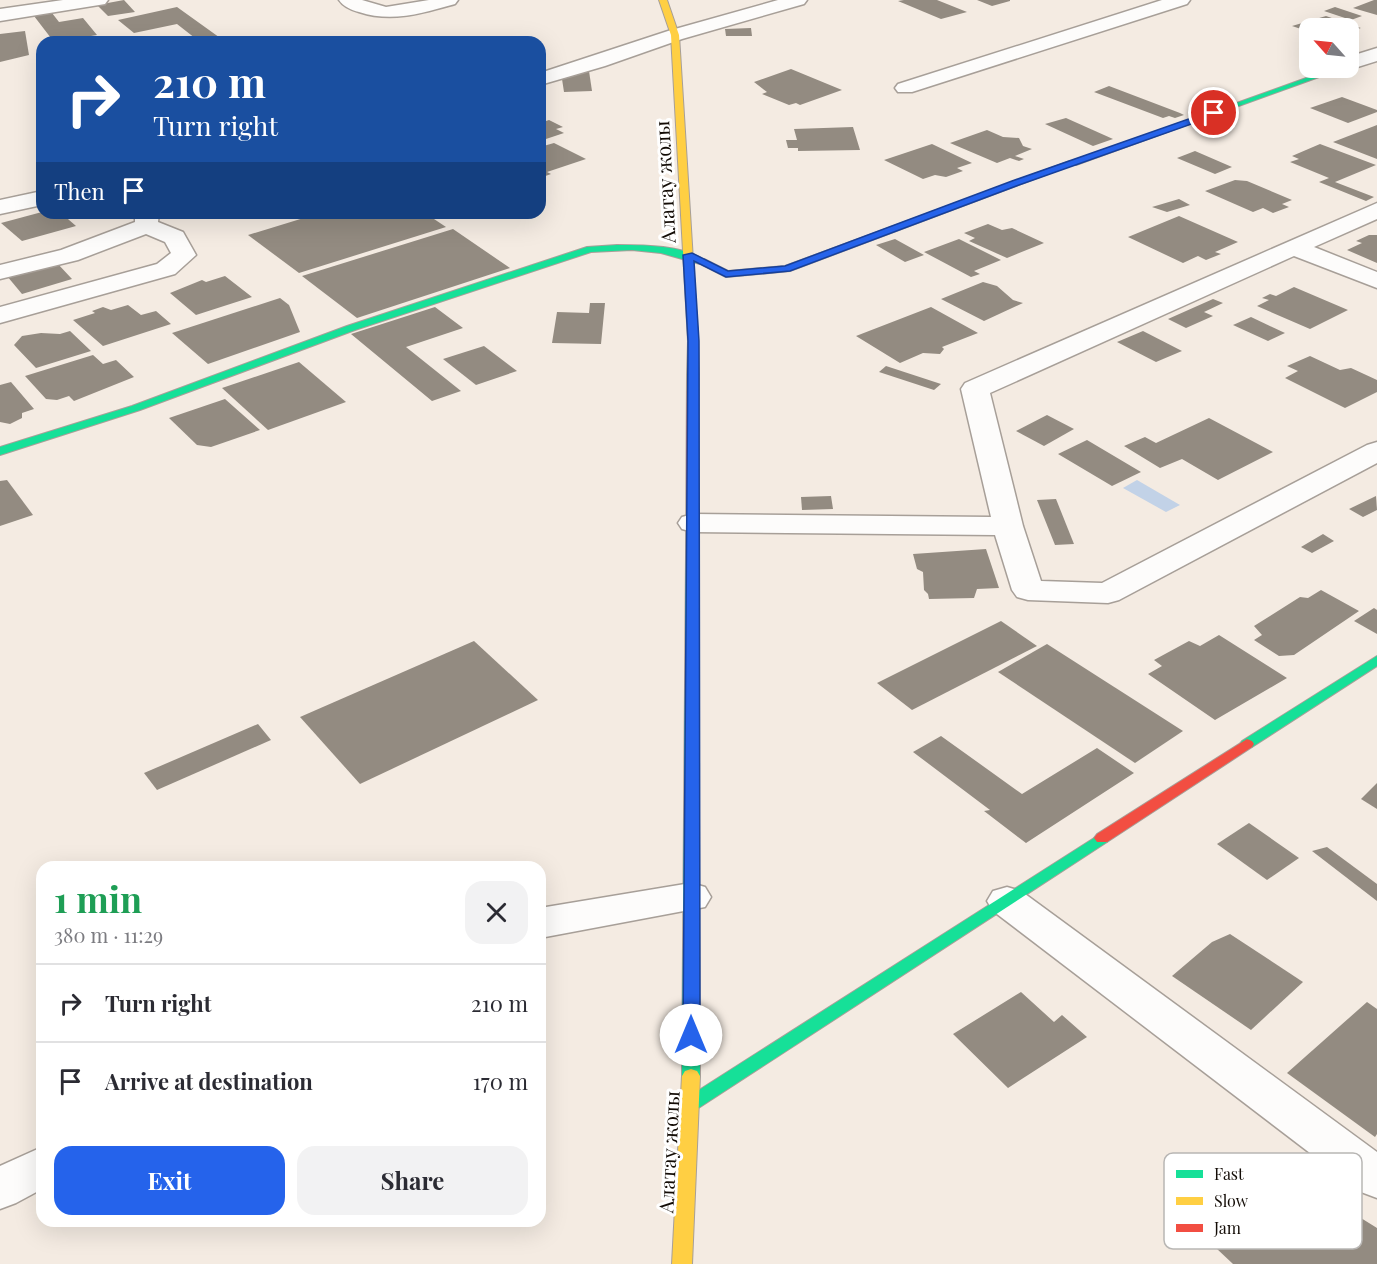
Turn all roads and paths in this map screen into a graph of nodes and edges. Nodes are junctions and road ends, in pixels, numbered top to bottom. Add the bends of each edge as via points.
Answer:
1 (99, 0) edge
2 (348, 0) edge
3 (449, 0) edge
4 (663, 0) edge
5 (798, 0) edge
6 (1181, 0) edge
7 (0, 15) edge
8 (675, 35) junction
9 (1377, 54) edge
10 (1359, 60) edge
11 (546, 77) edge
12 (1312, 78) edge
13 (905, 88) dead end
14 (36, 199) edge
15 (0, 207) edge
16 (1377, 210) edge
17 (146, 219) edge
18 (1294, 247) junction
19 (688, 255) junction
20 (0, 272) edge
21 (1377, 281) edge
22 (0, 315) edge
23 (0, 451) edge
24 (1377, 451) edge
25 (693, 523) junction
26 (1008, 526) junction
27 (1377, 660) edge
28 (692, 897) junction
29 (1007, 901) junction
30 (546, 922) edge
31 (691, 1104) junction
32 (1344, 1153) edge
33 (1362, 1167) edge
34 (36, 1169) edge
35 (1377, 1178) edge
36 (0, 1189) edge
37 (682, 1264) edge

1 - 7 street
2 - 3 street via 381,14
4 - 8 street, Алатау жолы
5 - 8 street
6 - 13 street
8 - 11 street
8 - 19 street, Алатау жолы
9 - 10 street
12 - 19 street via 786,268 726,274
14 - 15 street
16 - 18 street
17 - 20 street via 69,255
17 - 22 street via 175,237 184,255 166,269
18 - 21 street
18 - 26 street via 975,389
19 - 23 street via 624,246 590,249 351,328 136,408
19 - 25 street, Алатау жолы via 693,341
24 - 26 street via 1108,593 1028,590
25 - 26 street
25 - 28 street, Алатау жолы
27 - 29 street
28 - 30 street
28 - 31 street, Алатау жолы
29 - 31 street
29 - 32 street
31 - 37 street, Алатау жолы
33 - 35 street
34 - 36 street

